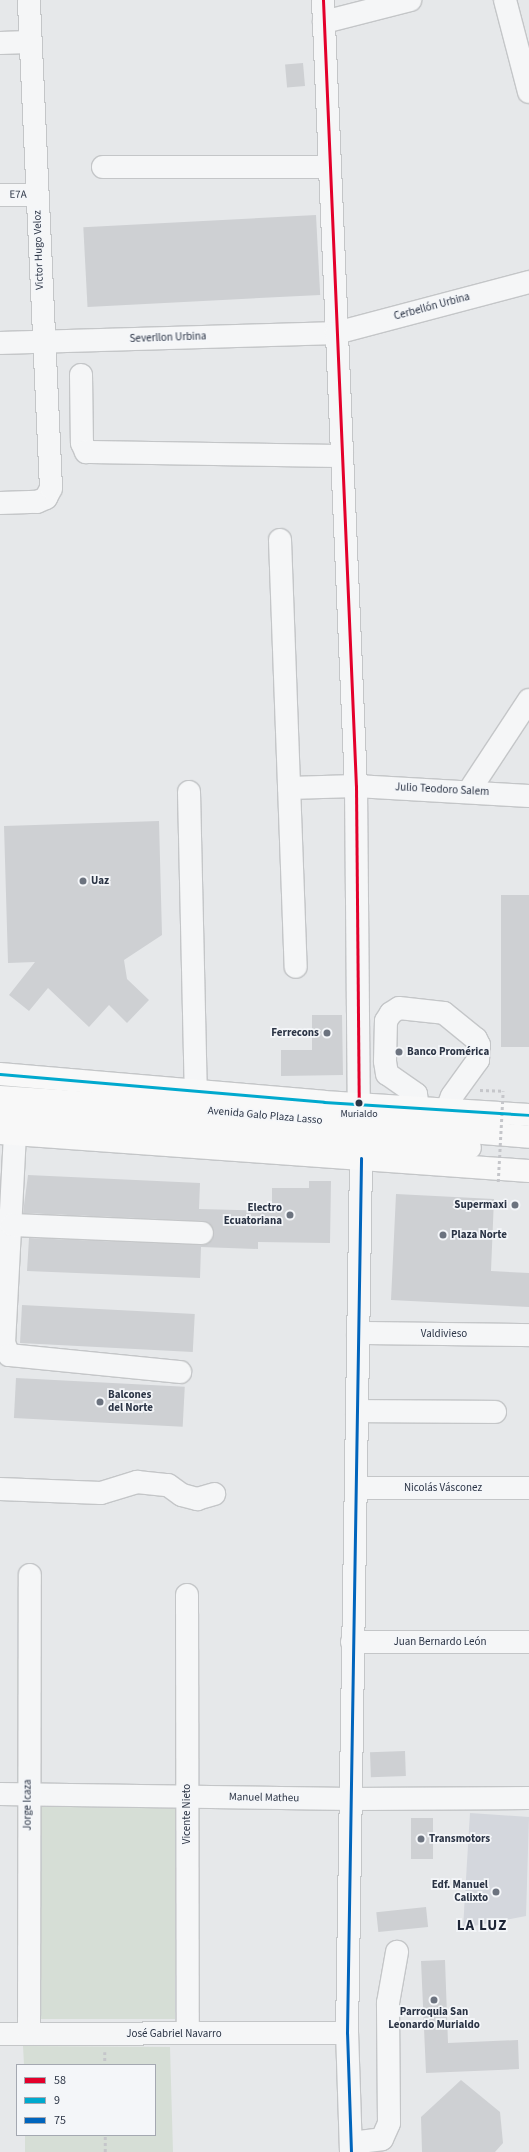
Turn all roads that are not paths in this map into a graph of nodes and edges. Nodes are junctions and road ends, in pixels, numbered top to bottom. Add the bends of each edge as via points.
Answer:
1 (29, 0) edge
2 (323, 0) edge
3 (410, 0) edge
4 (505, 0) edge
5 (324, 22) junction
6 (29, 42) junction
7 (0, 43) edge
8 (529, 92) edge
9 (103, 167) dead end
10 (330, 167) junction
11 (0, 195) edge
12 (37, 195) junction
13 (529, 282) edge
14 (336, 333) junction
15 (43, 341) junction
16 (0, 343) edge
17 (81, 375) dead end
18 (342, 456) junction
19 (0, 504) edge
20 (280, 540) dead end
21 (529, 700) edge
22 (356, 786) junction
23 (289, 788) junction
24 (470, 791) junction
25 (189, 792) dead end
26 (529, 796) edge
27 (296, 966) dead end
28 (0, 1074) edge
29 (196, 1091) junction
30 (0, 1097) edge
31 (359, 1102) junction
32 (418, 1107) junction
33 (447, 1109) junction
34 (0, 1114) edge
35 (529, 1115) edge
36 (8, 1133) edge
37 (529, 1137) edge
38 (529, 1152) edge
39 (361, 1158) junction
40 (529, 1171) edge
41 (12, 1225) junction
42 (202, 1233) dead end
43 (358, 1333) junction
44 (529, 1335) edge
45 (180, 1372) dead end
46 (357, 1411) junction
47 (495, 1412) dead end
48 (356, 1488) junction
49 (529, 1488) edge
50 (0, 1489) edge
51 (214, 1494) dead end
52 (30, 1575) dead end
53 (188, 1595) dead end
54 (352, 1642) junction
55 (529, 1642) edge
56 (0, 1794) edge
57 (28, 1794) junction
58 (187, 1797) junction
59 (529, 1798) edge
60 (351, 1799) junction
61 (397, 1952) dead end
62 (188, 2033) junction
63 (347, 2033) junction
64 (0, 2034) edge
65 (29, 2034) junction
66 (351, 2147) edge

1 - 6 street, Victor Hugo Veloz
2 - 5 street
3 - 5 street
4 - 8 street
5 - 10 street
6 - 7 street
6 - 12 street, Victor Hugo Veloz
9 - 10 street
10 - 14 street
11 - 12 street, E7A
12 - 15 street, Victor Hugo Veloz
13 - 14 street, Cerbellón Urbina
14 - 15 street, Severllon Urbina
14 - 18 street
15 - 16 street, Severllon Urbina
15 - 19 street, Victor Hugo Veloz via 51,488 46,498 37,502
17 - 18 street via 82,443 86,452
18 - 22 street
20 - 23 street
21 - 24 street
22 - 23 street, Julio Teodoro Salem
22 - 24 street, Julio Teodoro Salem
22 - 31 street
23 - 27 street
24 - 26 street, Julio Teodoro Salem
25 - 29 street
28 - 29 main road, Avenida Galo Plaza Lasso
29 - 31 main road, Avenida Galo Plaza Lasso via 324,1102
30 - 37 main road, Avenida Galo Plaza Lasso via 240,1113
31 - 32 main road, Avenida Galo Plaza Lasso
32 - 33 main road, Avenida Galo Plaza Lasso
32 - 33 street via 416,1094 387,1074 384,1062 386,1022 391,1013 399,1008 444,1013 476,1039 479,1045 478,1060 452,1096
33 - 35 main road, Avenida Galo Plaza Lasso
34 - 38 main road, Avenida Galo Plaza Lasso
36 - 39 main road
36 - 41 street
39 - 40 main road
39 - 43 street
41 - 42 street
41 - 45 street via 4,1343 9,1355 16,1358 40,1358
43 - 44 street, Valdivieso
43 - 46 street
46 - 47 street
46 - 48 street
48 - 49 street, Nicolás Vásconez
48 - 54 street
50 - 51 street via 101,1493 137,1482 168,1485 182,1495 197,1499
52 - 57 street, Jorge Icaza
53 - 58 street, Vicente Nieto
54 - 55 street, Juan Bernardo León
54 - 60 street
56 - 57 street, Manuel Matheu
57 - 58 street, Manuel Matheu
57 - 65 street, Jorge Icaza
58 - 60 street, Manuel Matheu
58 - 62 street, Vicente Nieto
59 - 60 street, Manuel Matheu
60 - 63 street
61 - 66 street via 388,2003 389,2123 382,2139
62 - 63 street, José Gabriel Navarro
62 - 65 street, José Gabriel Navarro
63 - 66 street
64 - 65 street, José Gabriel Navarro

